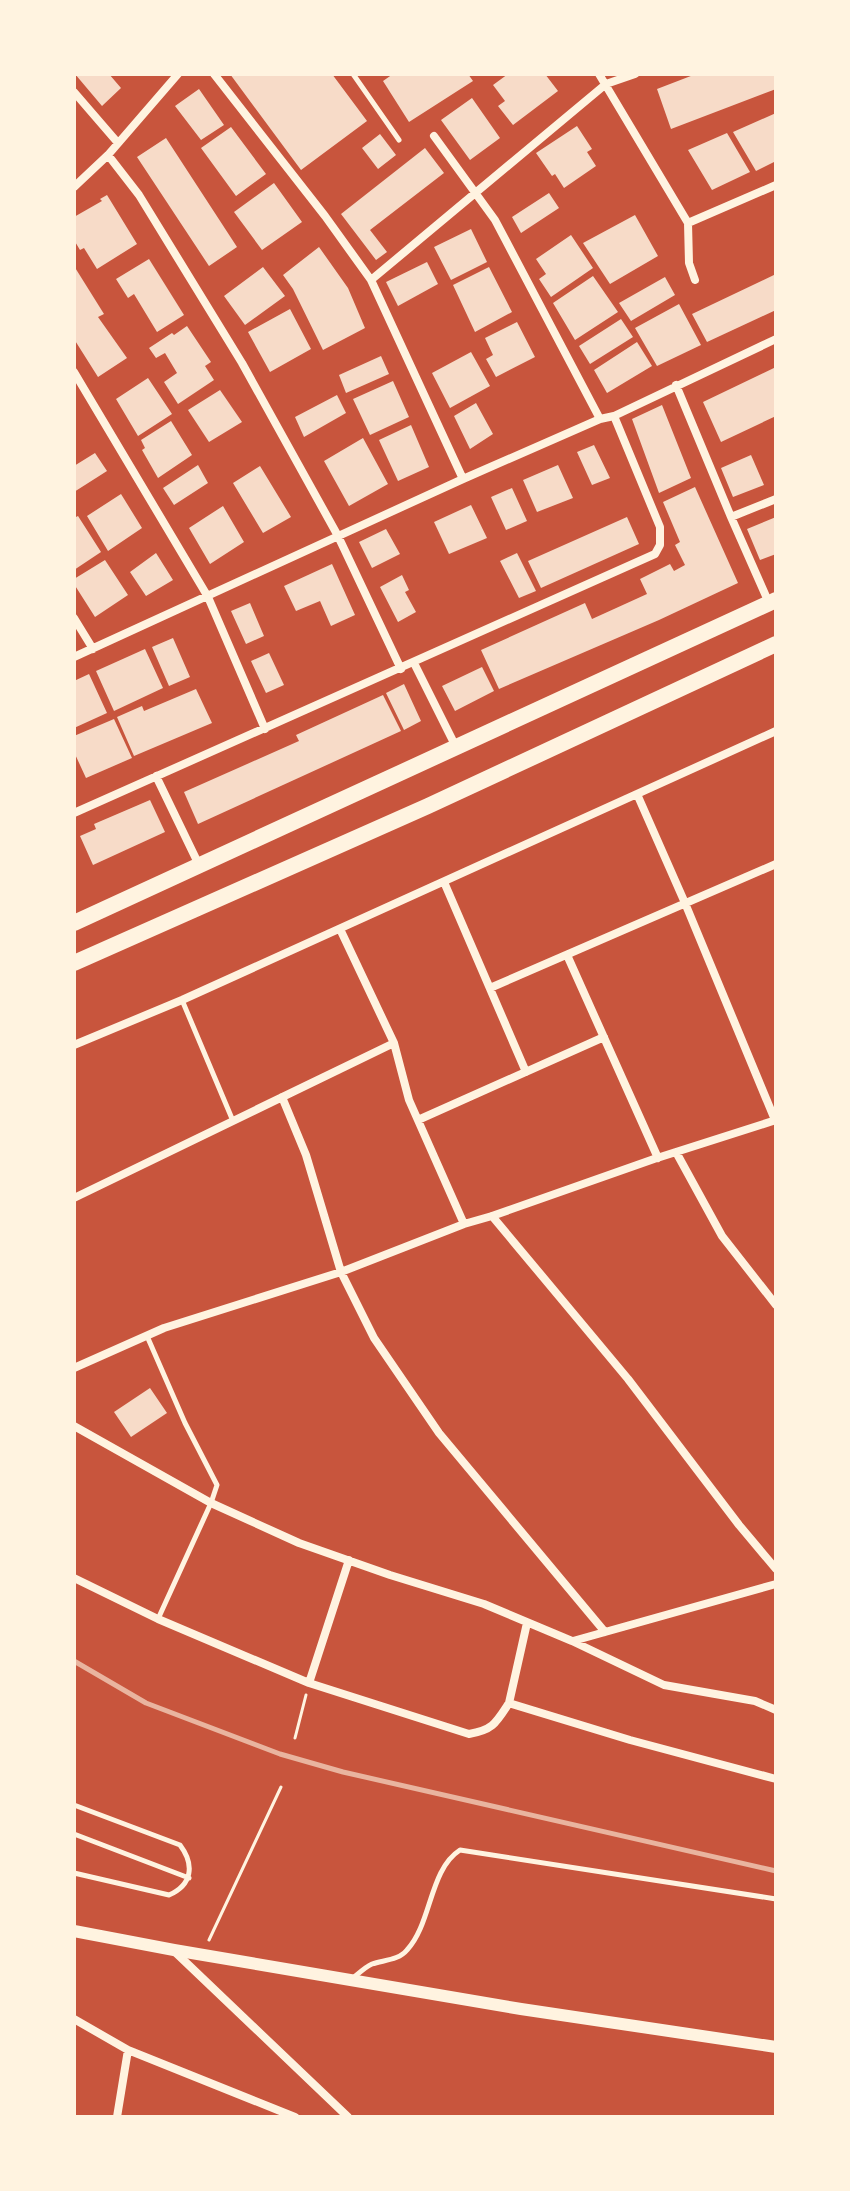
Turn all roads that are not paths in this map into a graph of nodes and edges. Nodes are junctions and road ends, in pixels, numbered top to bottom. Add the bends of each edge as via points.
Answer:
1 (178, 74) edge
2 (214, 74) edge
3 (353, 74) edge
4 (599, 74) edge
5 (635, 74) edge
6 (606, 84) junction
7 (74, 92) edge
8 (434, 136) dead end
9 (399, 140) dead end
10 (118, 143) junction
11 (108, 155) junction
12 (776, 185) edge
13 (74, 187) edge
14 (476, 192) junction
15 (688, 223) junction
16 (371, 280) junction
17 (695, 280) dead end
18 (776, 339) edge
19 (74, 372) edge
20 (676, 385) junction
21 (614, 416) junction
22 (600, 419) junction
23 (463, 479) junction
24 (776, 499) edge
25 (731, 517) junction
26 (338, 536) junction
27 (208, 597) junction
28 (772, 601) edge
29 (74, 618) edge
30 (776, 644) edge
31 (93, 649) junction
32 (74, 657) edge
33 (414, 663) junction
34 (401, 669) junction
35 (265, 729) junction
36 (776, 731) edge
37 (456, 747) junction
38 (156, 776) junction
39 (637, 794) junction
40 (74, 813) edge
41 (776, 864) edge
42 (199, 865) junction
43 (444, 882) junction
44 (685, 903) junction
45 (74, 923) edge
46 (340, 929) junction
47 (567, 955) junction
48 (74, 963) edge
49 (490, 988) junction
50 (182, 1000) junction
51 (604, 1037) junction
52 (394, 1043) junction
53 (74, 1045) edge
54 (526, 1072) junction
55 (282, 1097) junction
56 (418, 1120) junction
57 (776, 1120) edge
58 (233, 1121) junction
59 (676, 1152) junction
60 (658, 1158) junction
61 (74, 1198) edge
62 (492, 1216) junction
63 (464, 1224) junction
64 (341, 1272) junction
65 (776, 1305) edge
66 (147, 1336) junction
67 (74, 1368) edge
68 (74, 1426) edge
69 (211, 1503) junction
70 (349, 1560) junction
71 (776, 1569) edge
72 (74, 1578) edge
73 (776, 1584) edge
74 (158, 1619) junction
75 (527, 1623) junction
76 (605, 1632) junction
77 (572, 1641) junction
78 (309, 1683) junction
79 (509, 1703) junction
80 (776, 1710) edge
81 (776, 1779) edge
82 (74, 1805) edge
83 (74, 1834) edge
84 (74, 1873) edge
85 (189, 1878) junction
86 (776, 1899) edge
87 (74, 1931) edge
88 (174, 1950) junction
89 (352, 1980) junction
90 (74, 2019) edge
91 (776, 2047) edge
92 (128, 2050) junction
93 (117, 2117) edge
94 (295, 2117) edge
95 (348, 2117) edge

1 - 10 street
2 - 16 street
3 - 9 lane
4 - 6 street
5 - 6 street
6 - 14 street
6 - 15 street
7 - 10 street
8 - 14 street
10 - 11 street
11 - 13 street
11 - 26 street via 139,195 242,363
12 - 15 street
14 - 16 street
14 - 22 street
15 - 17 street
16 - 23 street
18 - 20 street
19 - 27 street
20 - 21 street
20 - 25 street
21 - 22 street
21 - 33 street via 660,527 655,554
22 - 23 street
23 - 26 street
24 - 25 street
25 - 28 street
26 - 27 street
26 - 34 street
27 - 31 street
27 - 35 street
28 - 37 highway
29 - 31 street
30 - 48 highway
31 - 32 street
33 - 34 street
33 - 37 street
34 - 35 street
35 - 38 street
36 - 39 street
37 - 42 highway
38 - 40 street
38 - 42 street
39 - 43 street
39 - 44 street
41 - 44 street
42 - 45 highway
43 - 46 street
43 - 49 street
44 - 47 street
44 - 57 street
46 - 50 street
46 - 52 street
47 - 49 street
47 - 51 street
49 - 54 street
50 - 53 street
50 - 58 lane
51 - 54 street
51 - 60 street
52 - 55 street
52 - 56 street
54 - 56 street
55 - 58 street
55 - 64 street via 306,1155
56 - 63 street
57 - 59 street
58 - 61 street
59 - 60 street
59 - 65 street via 722,1236
60 - 62 street
62 - 63 street
62 - 71 street
63 - 64 street
64 - 66 street
64 - 76 street via 374,1338 439,1433
66 - 67 street
66 - 69 lane via 217,1485
68 - 69 street
69 - 70 street
69 - 74 lane
70 - 75 street
70 - 78 street
72 - 74 street
73 - 76 street
74 - 78 street
75 - 77 street
75 - 79 street
76 - 77 street
77 - 80 street via 664,1685 755,1701
78 - 79 street via 469,1734 486,1731
79 - 81 street
82 - 85 lane via 180,1845 190,1866
83 - 85 lane
84 - 85 lane via 169,1895
86 - 89 lane via 460,1850 442,1872 406,1952 369,1965
87 - 88 street
88 - 89 street
88 - 95 street
89 - 91 street
90 - 92 street
92 - 93 street
92 - 94 street

